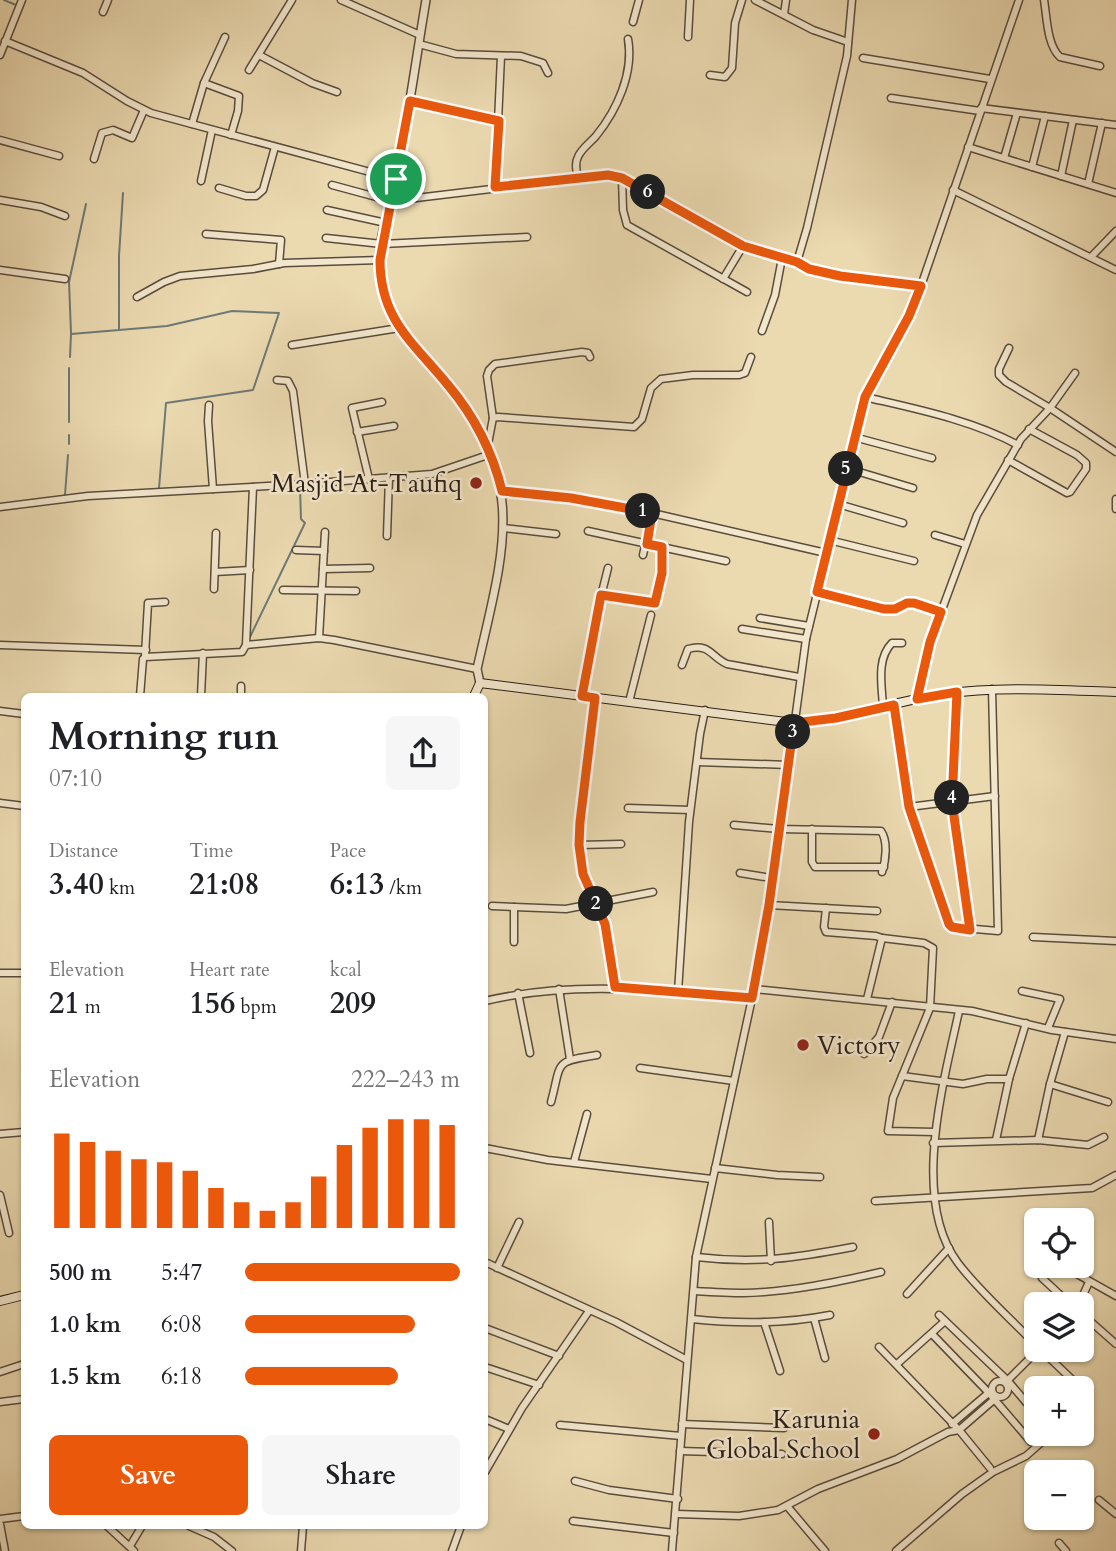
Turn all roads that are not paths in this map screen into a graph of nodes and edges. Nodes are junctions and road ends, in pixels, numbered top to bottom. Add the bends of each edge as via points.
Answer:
1 (22, 0) edge
2 (108, 0) edge
3 (292, 0) edge
4 (341, 0) edge
5 (426, 0) edge
6 (639, 0) edge
7 (690, 0) edge
8 (742, 0) edge
9 (755, 0) edge
10 (786, 0) edge
11 (852, 0) edge
12 (1020, 0) edge
13 (1044, 0) edge
14 (103, 12) dead end
15 (784, 14) junction
16 (634, 22) dead end
17 (420, 35) junction
18 (225, 37) dead end
19 (688, 37) dead end
20 (628, 39) dead end
21 (5, 41) junction
22 (848, 42) junction
23 (419, 44) junction
24 (0, 55) edge
25 (259, 55) junction
26 (501, 57) junction
27 (863, 58) dead end
28 (1101, 66) dead end
29 (249, 70) dead end
30 (548, 74) dead end
31 (710, 75) dead end
32 (990, 79) junction
33 (204, 83) junction
34 (337, 92) dead end
35 (891, 98) dead end
36 (410, 101) junction
37 (144, 110) junction
38 (980, 110) junction
39 (1017, 113) junction
40 (1045, 116) junction
41 (1073, 120) junction
42 (499, 121) junction
43 (1102, 123) junction
44 (192, 124) junction
45 (1116, 125) edge
46 (212, 130) junction
47 (231, 135) junction
48 (0, 140) edge
49 (275, 147) junction
50 (968, 147) junction
51 (59, 156) dead end
52 (1004, 158) junction
53 (94, 159) dead end
54 (1032, 167) junction
55 (1060, 176) junction
56 (578, 178) junction
57 (622, 178) junction
58 (396, 179) junction
59 (201, 181) dead end
60 (1088, 184) junction
61 (332, 185) dead end
62 (495, 187) junction
63 (219, 188) dead end
64 (953, 190) junction
65 (1116, 196) edge
66 (0, 200) edge
67 (391, 201) junction
68 (327, 210) dead end
69 (65, 216) dead end
70 (386, 223) junction
71 (1116, 231) edge
72 (206, 234) dead end
73 (527, 237) dead end
74 (326, 239) dead end
75 (382, 244) junction
76 (743, 246) junction
77 (1091, 257) junction
78 (782, 258) junction
79 (380, 260) junction
80 (797, 262) junction
81 (279, 264) junction
82 (0, 270) edge
83 (1116, 270) edge
84 (65, 279) dead end
85 (723, 279) junction
86 (921, 286) junction
87 (747, 292) dead end
88 (137, 297) dead end
89 (399, 328) junction
90 (762, 331) dead end
91 (292, 345) dead end
92 (1009, 348) dead end
93 (590, 357) dead end
94 (751, 357) dead end
95 (1075, 373) dead end
96 (277, 380) dead end
97 (865, 397) junction
98 (382, 402) dead end
99 (209, 405) dead end
100 (1050, 408) junction
101 (492, 418) junction
102 (394, 426) dead end
103 (1029, 429) junction
104 (357, 432) junction
105 (854, 437) junction
106 (488, 444) junction
107 (1018, 445) junction
108 (1116, 452) edge
109 (491, 454) junction
110 (932, 458) dead end
111 (1008, 460) junction
112 (846, 468) junction
113 (389, 477) junction
114 (369, 479) junction
115 (305, 484) junction
116 (253, 486) junction
117 (913, 488) dead end
118 (213, 489) junction
119 (502, 491) junction
120 (1116, 499) edge
121 (838, 504) junction
122 (0, 507) edge
123 (1116, 509) edge
124 (652, 513) junction
125 (903, 523) dead end
126 (503, 528) junction
127 (587, 531) dead end
128 (325, 532) dead end
129 (216, 533) dead end
130 (556, 534) dead end
131 (935, 535) dead end
132 (387, 536) dead end
133 (830, 540) junction
134 (647, 544) junction
135 (965, 544) junction
136 (662, 547) junction
137 (296, 550) dead end
138 (324, 551) junction
139 (826, 553) junction
140 (643, 555) dead end
141 (726, 561) dead end
142 (914, 561) dead end
143 (370, 568) dead end
144 (608, 568) dead end
145 (323, 569) junction
146 (250, 570) junction
147 (215, 572) junction
148 (214, 589) dead end
149 (283, 590) dead end
150 (321, 591) junction
151 (356, 591) dead end
152 (817, 592) junction
153 (601, 595) junction
154 (165, 601) dead end
155 (941, 612) junction
156 (651, 615) dead end
157 (760, 618) dead end
158 (809, 626) junction
159 (742, 629) dead end
160 (318, 638) junction
161 (806, 639) junction
162 (902, 643) dead end
163 (0, 645) edge
164 (246, 645) junction
165 (203, 653) junction
166 (146, 654) junction
167 (682, 665) dead end
168 (477, 669) junction
169 (799, 677) junction
170 (480, 683) junction
171 (241, 686) dead end
172 (992, 689) junction
173 (957, 692) junction
174 (1116, 692) edge
175 (140, 693) edge
176 (201, 693) edge
177 (241, 693) edge
178 (475, 693) edge
179 (582, 696) junction
180 (595, 698) junction
181 (917, 699) junction
182 (629, 702) junction
183 (894, 705) junction
184 (883, 707) junction
185 (705, 710) junction
186 (0, 711) edge
187 (21, 714) edge
188 (794, 723) junction
189 (697, 762) junction
190 (789, 765) junction
191 (995, 796) junction
192 (952, 802) junction
193 (0, 803) edge
194 (21, 806) edge
195 (909, 807) junction
196 (628, 808) dead end
197 (690, 810) junction
198 (734, 825) dead end
199 (779, 829) junction
200 (812, 830) junction
201 (621, 844) dead end
202 (579, 845) junction
203 (740, 873) dead end
204 (771, 878) junction
205 (653, 892) dead end
206 (596, 904) junction
207 (769, 905) junction
208 (492, 906) dead end
209 (514, 907) junction
210 (826, 908) junction
211 (877, 911) dead end
212 (970, 930) junction
213 (1033, 937) dead end
214 (882, 938) junction
215 (1116, 941) edge
216 (514, 942) dead end
217 (0, 972) edge
218 (21, 973) edge
219 (615, 987) junction
220 (559, 989) junction
221 (754, 989) junction
222 (1021, 991) dead end
223 (678, 992) junction
224 (518, 993) junction
225 (752, 998) junction
226 (867, 999) junction
227 (488, 1000) edge
228 (892, 1002) junction
229 (930, 1008) junction
230 (958, 1011) junction
231 (1026, 1023) junction
232 (1048, 1028) junction
233 (1065, 1032) junction
234 (1116, 1039) edge
235 (530, 1053) dead end
236 (864, 1054) dead end
237 (597, 1055) dead end
238 (570, 1059) junction
239 (640, 1068) dead end
240 (902, 1076) junction
241 (1009, 1079) junction
242 (942, 1080) junction
243 (734, 1081) junction
244 (1050, 1084) junction
245 (551, 1102) dead end
246 (1108, 1102) dead end
247 (587, 1114) dead end
248 (21, 1132) edge
249 (935, 1132) junction
250 (0, 1134) edge
251 (1104, 1137) dead end
252 (996, 1140) junction
253 (1038, 1140) junction
254 (933, 1143) junction
255 (488, 1148) edge
256 (574, 1162) junction
257 (715, 1167) junction
258 (1116, 1175) edge
259 (820, 1177) dead end
260 (712, 1179) junction
261 (0, 1197) edge
262 (935, 1197) junction
263 (875, 1201) dead end
264 (519, 1222) dead end
265 (769, 1222) dead end
266 (9, 1233) dead end
267 (853, 1247) dead end
268 (949, 1248) junction
269 (696, 1258) junction
270 (771, 1261) junction
271 (488, 1264) edge
272 (497, 1268) junction
273 (881, 1272) dead end
274 (1042, 1278) edge
275 (1082, 1278) edge
276 (1089, 1282) junction
277 (694, 1291) junction
278 (1057, 1292) edge
279 (1084, 1292) edge
280 (907, 1293) dead end
281 (21, 1296) edge
282 (1116, 1296) edge
283 (0, 1301) edge
284 (589, 1311) junction
285 (830, 1315) dead end
286 (939, 1315) dead end
287 (814, 1318) junction
288 (692, 1319) junction
289 (945, 1321) junction
290 (764, 1322) junction
291 (1094, 1325) edge
292 (488, 1329) edge
293 (1024, 1332) edge
294 (932, 1334) junction
295 (1116, 1344) edge
296 (880, 1347) dead end
297 (559, 1356) junction
298 (824, 1358) dead end
299 (687, 1360) junction
300 (1027, 1362) edge
301 (1053, 1362) edge
302 (897, 1364) junction
303 (21, 1365) edge
304 (488, 1368) edge
305 (780, 1371) dead end
306 (0, 1373) edge
307 (1068, 1376) edge
308 (1006, 1382) junction
309 (539, 1385) junction
310 (990, 1392) junction
311 (996, 1398) junction
312 (21, 1399) edge
313 (1024, 1401) edge
314 (0, 1402) edge
315 (488, 1420) edge
316 (952, 1423) junction
317 (682, 1424) junction
318 (560, 1425) dead end
319 (784, 1428) dead end
320 (509, 1429) junction
321 (959, 1430) junction
322 (948, 1432) junction
323 (1024, 1433) edge
324 (681, 1436) junction
325 (1037, 1446) edge
326 (680, 1451) junction
327 (782, 1454) dead end
328 (488, 1467) edge
329 (990, 1468) dead end
330 (575, 1481) dead end
331 (678, 1499) junction
332 (1100, 1500) dead end
333 (786, 1506) junction
334 (676, 1514) junction
335 (1116, 1514) edge
336 (21, 1516) edge
337 (0, 1519) edge
338 (573, 1521) dead end
339 (0, 1524) edge
340 (110, 1529) edge
341 (141, 1529) edge
342 (195, 1529) edge
343 (303, 1529) edge
344 (458, 1529) edge
345 (674, 1533) junction
346 (1059, 1544) dead end
347 (132, 1549) edge
348 (5, 1551) edge
349 (232, 1551) edge
350 (301, 1551) edge
351 (452, 1551) edge
352 (672, 1551) edge
353 (825, 1551) edge
354 (896, 1551) edge
355 (1066, 1551) edge

1 - 21 street
2 - 14 street
3 - 25 street
4 - 17 street
5 - 17 street
6 - 16 street
7 - 19 street
8 - 31 street via 735,23 732,68 725,77
9 - 15 street
10 - 15 street
11 - 22 street
12 - 32 street
13 - 28 street via 1056,53
15 - 22 street
17 - 23 street
18 - 33 street
20 - 56 street via 628,69 620,96 597,135 578,155
21 - 24 street
21 - 37 street via 83,73
22 - 80 street
23 - 26 street via 456,54
23 - 36 street
25 - 29 street
25 - 34 street
26 - 30 street via 543,62
26 - 42 street
27 - 32 street
32 - 38 street
33 - 44 street
33 - 47 street via 239,96
35 - 38 street
36 - 42 street
36 - 58 street
37 - 44 street
37 - 53 street via 132,138 113,130 102,133
38 - 39 street
38 - 50 street
39 - 40 street
39 - 52 street
40 - 41 street
40 - 54 street
41 - 43 street
41 - 55 street
42 - 62 street
43 - 45 street
43 - 60 street
44 - 46 street
46 - 47 street
46 - 59 street
47 - 49 street
48 - 51 street
49 - 58 street
49 - 63 street via 263,190 256,196
50 - 52 street
50 - 64 street
52 - 54 street
54 - 55 street
55 - 60 street
56 - 57 street
56 - 62 street
57 - 76 street
57 - 85 street via 627,225
58 - 67 street
60 - 65 street
61 - 67 street
62 - 67 street
64 - 77 street
64 - 86 street
66 - 69 street
67 - 70 street
68 - 70 street
70 - 75 street
71 - 77 street
72 - 81 street via 281,240
73 - 75 street
74 - 75 street
75 - 79 street
76 - 78 street
76 - 85 street
77 - 83 street
78 - 80 street
78 - 90 street
79 - 81 street
79 - 89 street via 384,293
80 - 86 street via 840,276
81 - 88 street via 180,276
82 - 84 street
85 - 87 street
86 - 97 street
89 - 91 street
89 - 106 street via 450,386
92 - 100 street via 999,375
93 - 101 street via 582,352 495,364 487,376
94 - 101 street via 745,373 739,375 661,379 651,388 642,419 634,427
95 - 100 street
96 - 115 street via 288,381 293,391
97 - 105 street
97 - 107 street via 978,427
98 - 104 street via 352,408
99 - 118 street
100 - 103 street
100 - 108 street
101 - 106 street
102 - 104 street
103 - 107 street
103 - 111 street via 1077,455 1086,469 1067,493
104 - 114 street
105 - 110 street
105 - 112 street
106 - 109 street
107 - 111 street
109 - 113 street via 440,472
109 - 119 street
111 - 135 street
112 - 117 street
112 - 121 street
113 - 114 street
113 - 132 street
114 - 115 street
115 - 116 street
116 - 118 street
116 - 146 street
118 - 122 street via 88,496
119 - 124 street
119 - 126 street
120 - 123 street
121 - 125 street
121 - 133 street
124 - 134 street
124 - 139 street
126 - 130 street
126 - 168 street via 498,576
127 - 134 street
128 - 138 street
129 - 147 street
131 - 135 street
133 - 139 street
133 - 142 street
134 - 136 street
134 - 140 street
135 - 155 street
136 - 141 street
136 - 153 street via 655,603
137 - 138 street
138 - 145 street
139 - 152 street
143 - 145 street
144 - 153 street
145 - 150 street
146 - 147 street
146 - 164 street
147 - 148 street
149 - 150 street
150 - 151 street
150 - 160 street
152 - 155 street via 884,609 914,603
152 - 158 street
153 - 179 street
154 - 166 street via 148,603
155 - 181 street
156 - 182 street
157 - 158 street
158 - 161 street
159 - 161 street
160 - 164 street
160 - 168 street
161 - 169 street
162 - 184 street via 892,643 884,655
163 - 166 street
164 - 165 street via 242,652
165 - 166 street
165 - 176 street
166 - 175 street
167 - 169 street via 688,649 695,647 712,651 727,664
168 - 170 street
169 - 188 street
170 - 178 main road
170 - 179 main road
171 - 177 street
172 - 173 main road
172 - 174 main road
172 - 191 street
173 - 181 main road
173 - 192 street
179 - 180 main road
180 - 182 main road
180 - 202 street
181 - 183 main road
182 - 185 main road
183 - 184 main road
183 - 195 street
184 - 188 main road
185 - 188 main road
185 - 189 street
186 - 187 street
188 - 190 street
189 - 190 street
189 - 197 street
190 - 199 street
191 - 192 street
191 - 212 street via 998,931
192 - 195 street
192 - 212 street
193 - 194 street
195 - 212 street via 947,918 952,927
196 - 197 street
197 - 223 street
198 - 199 street
199 - 200 street
199 - 204 street
200 - 200 street via 815,867 883,870 881,831
201 - 202 street
202 - 206 street via 583,874
203 - 204 street
204 - 207 street
205 - 206 street
206 - 209 street via 566,909
206 - 219 street via 605,924
207 - 210 street
207 - 221 street
208 - 209 street
209 - 216 street
210 - 211 street
210 - 214 street via 826,932
213 - 215 street
214 - 226 street
214 - 229 street via 933,948
217 - 218 street
219 - 220 street
219 - 223 street
220 - 224 street
220 - 238 street
221 - 225 street
221 - 226 street
222 - 232 street via 1060,999
223 - 225 street
224 - 227 street
224 - 235 street
225 - 243 street
226 - 228 street
228 - 229 street
228 - 236 street via 879,1037
229 - 230 street
229 - 240 street
230 - 231 street
230 - 242 street
231 - 232 street
231 - 241 street
232 - 233 street
233 - 234 street
233 - 244 street
237 - 238 street
238 - 245 street via 559,1067
239 - 243 street
240 - 242 street
240 - 249 street via 888,1131
241 - 242 street via 964,1084
241 - 252 street
242 - 249 street
243 - 257 street
244 - 246 street
244 - 253 street
247 - 256 street
248 - 250 street
249 - 254 street
251 - 253 street via 1088,1145
252 - 253 street
252 - 254 street
254 - 262 street
255 - 256 street
256 - 260 street
257 - 259 street
257 - 260 street
258 - 262 street via 1092,1188
260 - 269 street
261 - 266 street
262 - 263 street
262 - 268 street
264 - 272 street
265 - 270 street
267 - 270 street
268 - 280 street
268 - 293 street
269 - 270 street
269 - 277 street
271 - 272 street
272 - 284 street
273 - 277 street via 746,1293
274 - 278 street
275 - 276 street
276 - 279 street
276 - 282 street
277 - 288 street
281 - 283 main road
284 - 297 street
284 - 299 street
285 - 287 street
286 - 289 street
287 - 290 street
287 - 298 street
288 - 290 street
288 - 299 street
289 - 294 street
289 - 308 street
290 - 305 street
291 - 295 street
292 - 297 street
294 - 302 street
294 - 310 street
296 - 302 street
297 - 309 street
299 - 317 street
300 - 308 street
301 - 307 street
302 - 316 street
303 - 306 street
304 - 309 street
308 - 310 street via 996,1382
308 - 311 street via 1007,1392
308 - 313 street
309 - 320 street
310 - 311 street
310 - 316 street
311 - 321 street
311 - 323 street
312 - 314 street
315 - 320 street
316 - 321 street
316 - 322 street
317 - 319 street
317 - 324 street
318 - 324 street
320 - 328 street
321 - 322 street
321 - 329 street
322 - 333 street
324 - 326 street
325 - 354 street via 962,1494
326 - 327 street
326 - 331 street
330 - 331 street
331 - 334 street
332 - 335 street
333 - 334 street via 739,1516
333 - 353 street
334 - 345 street
336 - 337 street
338 - 345 street
339 - 348 street
340 - 347 street
341 - 347 street
342 - 349 street
343 - 350 street
344 - 351 street
345 - 352 street
346 - 355 street

